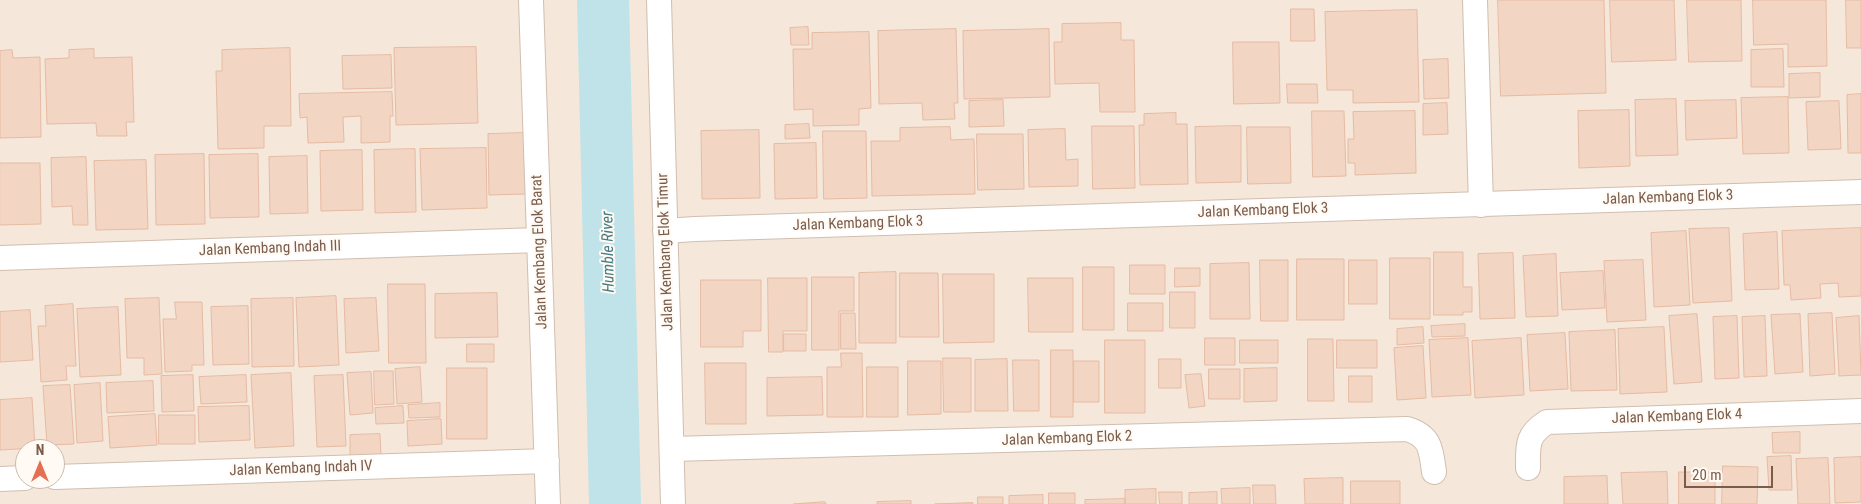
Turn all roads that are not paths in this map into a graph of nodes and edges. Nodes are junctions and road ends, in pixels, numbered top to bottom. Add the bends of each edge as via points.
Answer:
1 (532, 0) edge
2 (659, 0) edge
3 (1475, 0) edge
4 (1861, 192) edge
5 (1481, 205) junction
6 (666, 232) junction
7 (539, 240) junction
8 (0, 258) edge
9 (1861, 411) edge
10 (672, 449) junction
11 (547, 461) junction
12 (1528, 468) dead end
13 (1434, 472) dead end
14 (65, 477) edge
15 (15, 478) edge
16 (0, 479) edge
17 (548, 504) edge
18 (673, 504) edge

1 - 7 street, Jalan Kembang Elok Barat
2 - 6 street, Jalan Kembang Elok Timur
3 - 5 street
4 - 5 street, Jalan Kembang Elok 3
5 - 6 street, Jalan Kembang Elok 3
6 - 10 street, Jalan Kembang Elok Timur
7 - 8 street, Jalan Kembang Indah III
7 - 11 street, Jalan Kembang Elok Barat
9 - 12 street, Jalan Kembang Elok 4 via 1547,422 1538,427 1528,444
10 - 13 street, Jalan Kembang Elok 2 via 1407,429 1428,442
10 - 18 street, Jalan Kembang Elok Timur
11 - 14 street, Jalan Kembang Indah IV
11 - 17 street, Jalan Kembang Elok Barat
15 - 16 street

